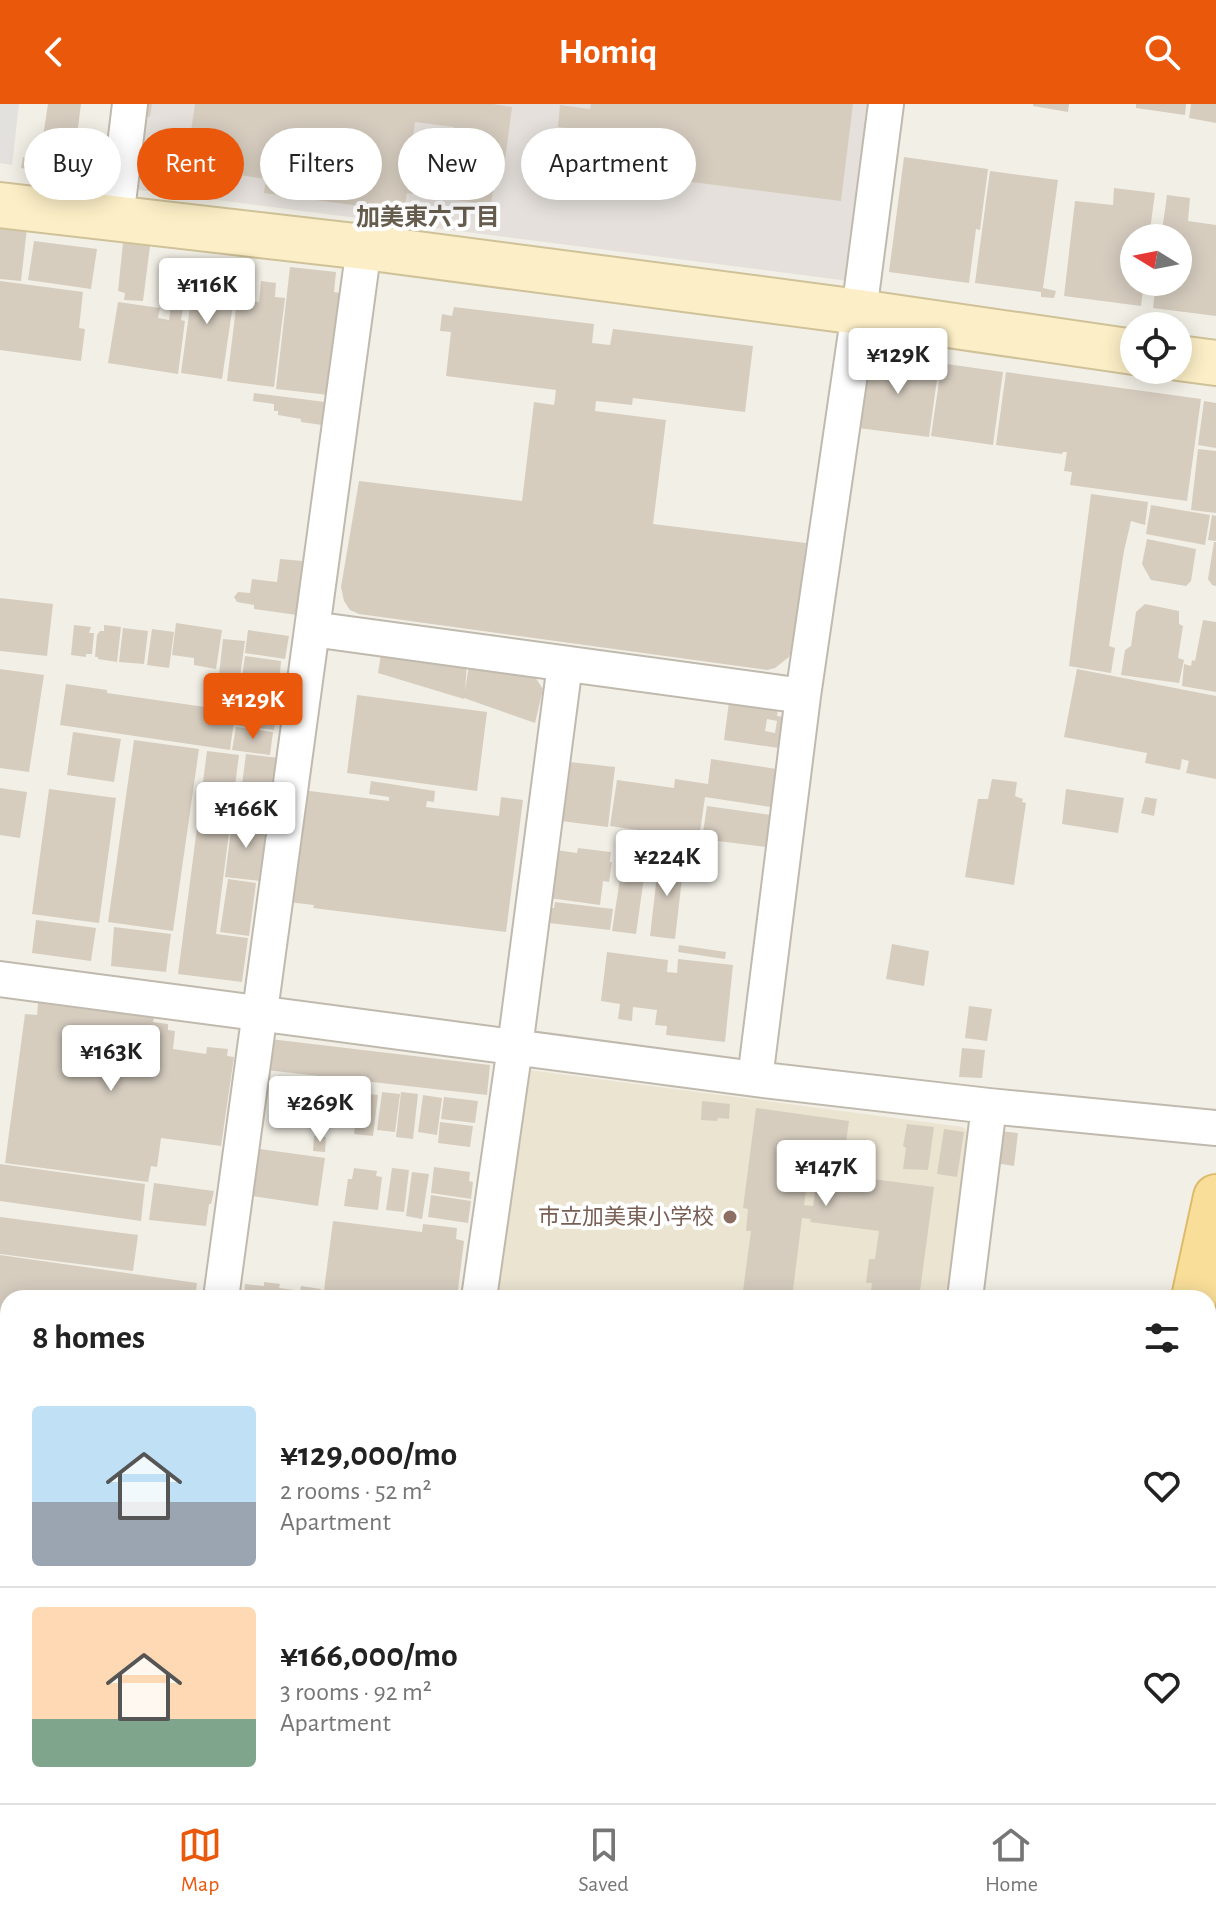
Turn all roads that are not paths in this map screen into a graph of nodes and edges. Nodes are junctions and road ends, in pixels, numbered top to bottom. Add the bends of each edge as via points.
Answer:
1 (130, 104) edge
2 (886, 104) edge
3 (0, 205) edge
4 (116, 219) junction
5 (364, 247) junction
6 (859, 312) junction
7 (1120, 350) edge
8 (1192, 360) edge
9 (1216, 363) edge
10 (312, 629) junction
11 (565, 664) junction
12 (803, 696) junction
13 (0, 979) edge
14 (259, 1014) junction
15 (515, 1047) junction
16 (755, 1079) junction
17 (989, 1106) junction
18 (1216, 1128) edge
19 (1216, 1197) edge
20 (1210, 1251) edge
21 (222, 1290) edge
22 (480, 1290) edge
23 (966, 1290) edge
24 (1197, 1290) edge

1 - 4 street
2 - 6 street
3 - 4 street
4 - 5 street
5 - 6 street
5 - 10 street
6 - 7 street
6 - 12 street
8 - 9 street
10 - 11 street
10 - 14 street
11 - 12 street
11 - 15 street
12 - 16 street
13 - 14 street
14 - 15 street
14 - 21 street
15 - 16 street
15 - 22 street
16 - 17 street
17 - 18 street
17 - 23 street
19 - 20 main road
20 - 24 main road

